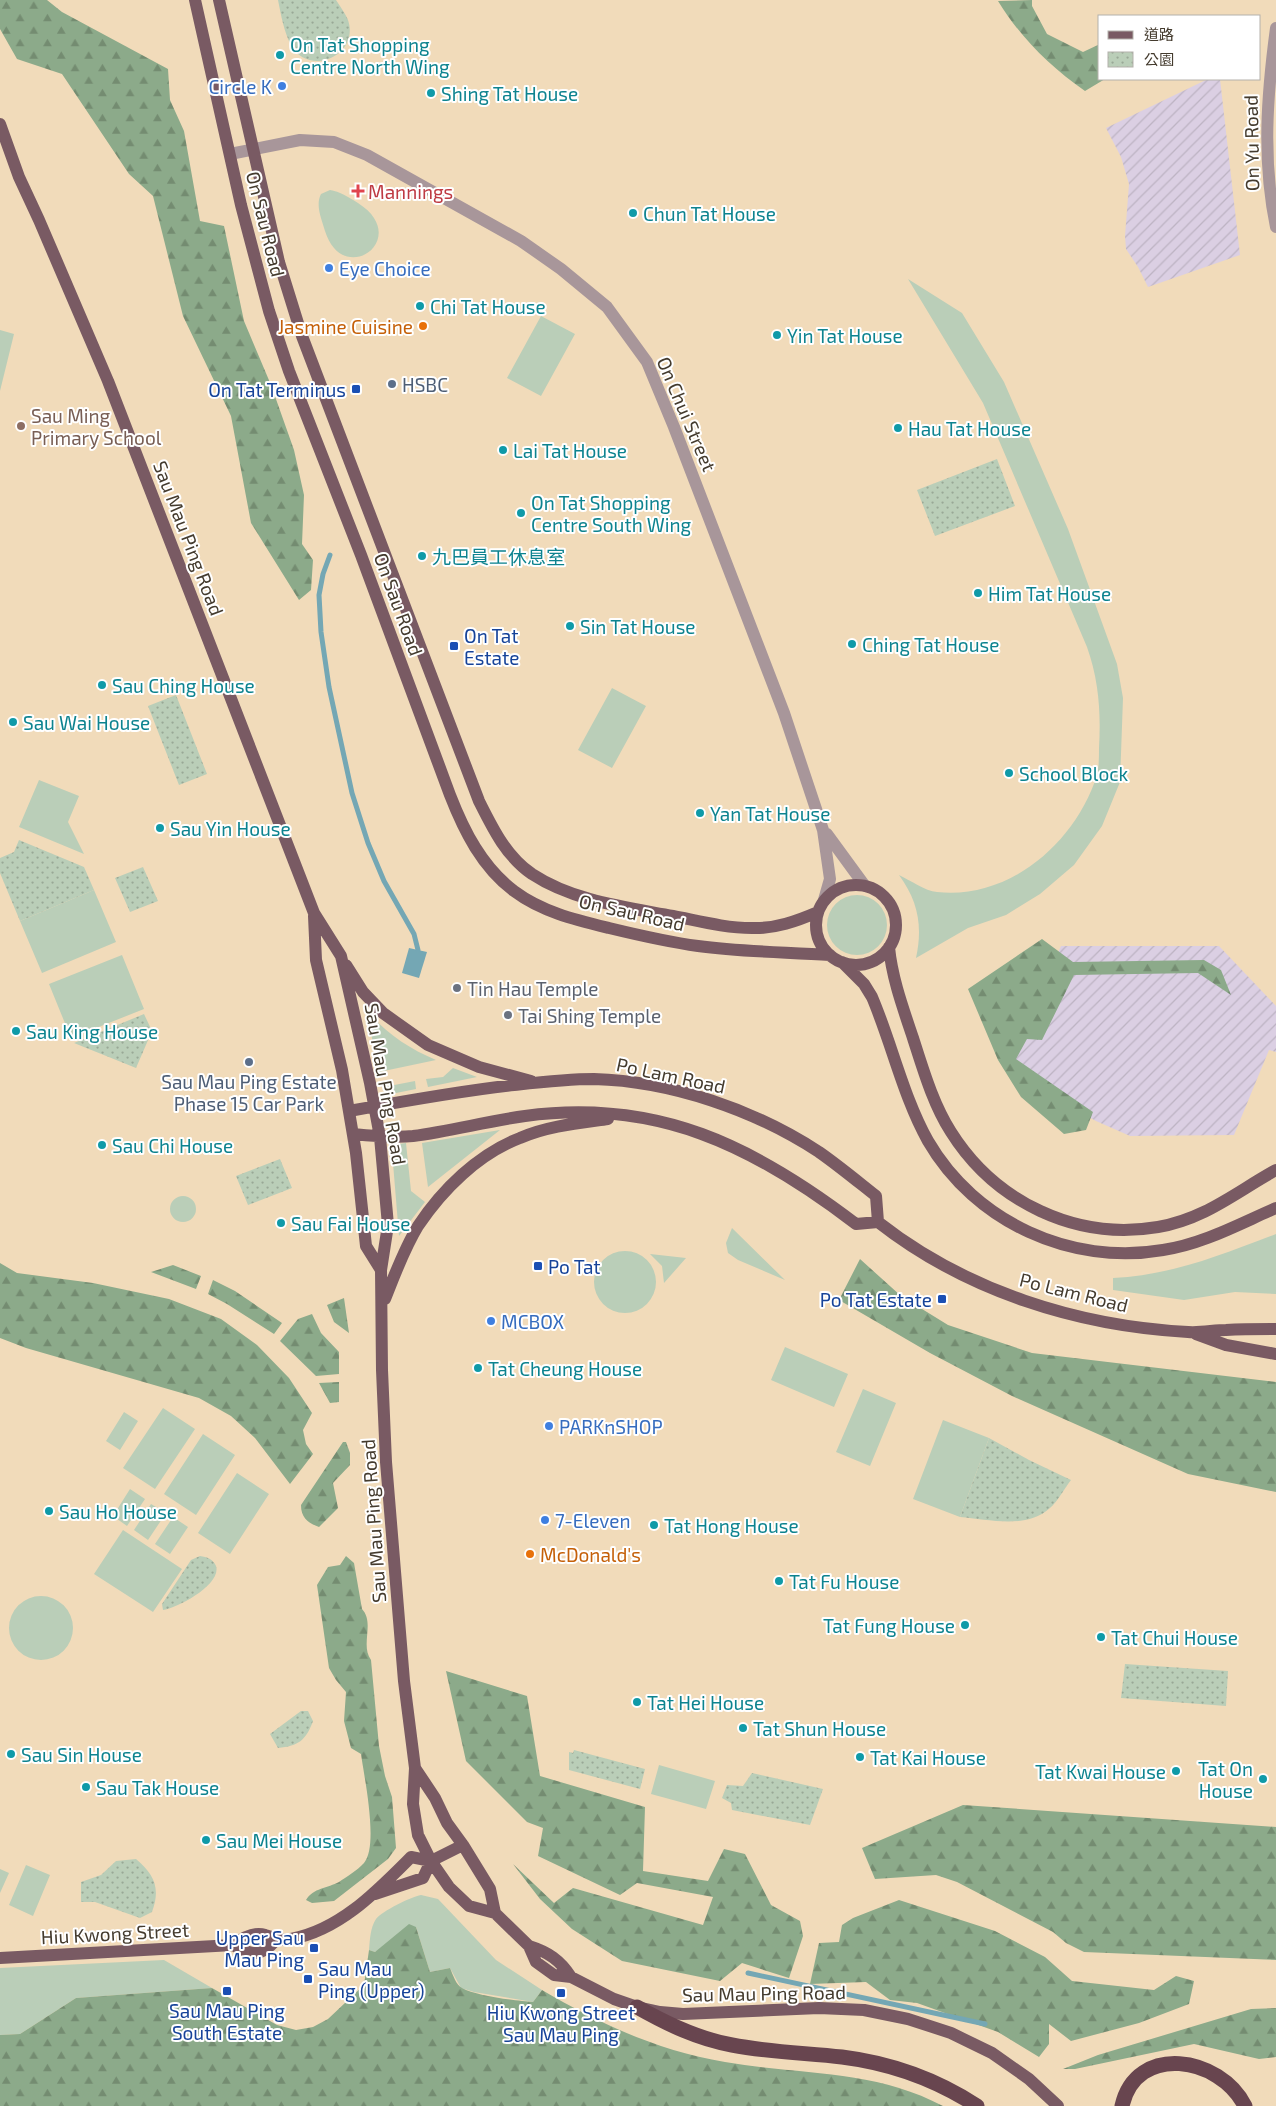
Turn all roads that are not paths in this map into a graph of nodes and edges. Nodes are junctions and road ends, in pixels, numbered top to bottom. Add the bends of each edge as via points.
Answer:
1 (195, 0) edge
2 (219, 0) edge
3 (1276, 28) edge
4 (0, 124) edge
5 (253, 149) junction
6 (230, 154) junction
7 (1276, 227) edge
8 (823, 830) junction
9 (865, 886) junction
10 (824, 900) junction
11 (818, 912) junction
12 (314, 913) junction
13 (889, 947) junction
14 (830, 955) junction
15 (341, 956) junction
16 (842, 962) junction
17 (538, 1082) junction
18 (375, 1106) junction
19 (349, 1111) junction
20 (623, 1116) junction
21 (353, 1134) junction
22 (380, 1137) junction
23 (1276, 1170) edge
24 (1276, 1208) edge
25 (878, 1222) junction
26 (381, 1270) junction
27 (383, 1304) junction
28 (1276, 1329) edge
29 (1190, 1332) junction
30 (1276, 1354) edge
31 (415, 1768) junction
32 (463, 1845) junction
33 (431, 1861) junction
34 (372, 1895) junction
35 (495, 1914) junction
36 (0, 1958) edge
37 (637, 2007) junction
38 (978, 2106) edge
39 (1058, 2106) edge
40 (1122, 2106) edge
41 (1246, 2106) edge

1 - 6 main road, On Sau Road
2 - 5 main road, On Sau Road
3 - 7 street, On Yu Road via 1269,76 1266,143
4 - 12 main road, Sau Mau Ping Road via 18,177 108,381
5 - 6 street, On Chui Street
5 - 8 street, On Chui Street via 300,140 334,142 367,155 521,241 607,307 647,362 674,427 784,713
5 - 11 main road, On Sau Road via 288,293 312,365 479,801 498,839 531,873 546,882 581,896 623,907 718,925 754,928 796,922
6 - 14 main road, On Sau Road via 260,284 289,371 452,801 481,856 502,880 527,900 592,924 697,946
8 - 9 street, On Chui Street
8 - 10 street, On Chui Street via 830,879
9 - 10 main road via 842,887
9 - 13 main road via 880,892 892,908 896,929
10 - 11 main road
11 - 14 main road via 817,935
12 - 15 main road, Sau Mau Ping Road
12 - 19 main road, Sau Mau Ping Road via 316,960
13 - 16 main road via 868,963
13 - 23 main road via 898,992 936,1104 972,1162 1012,1197 1039,1212 1090,1227 1128,1230 1158,1227 1188,1220 1216,1208
14 - 16 main road
15 - 17 main road via 363,992 406,1031 428,1045 478,1067
15 - 18 main road, Sau Mau Ping Road
16 - 24 main road via 872,997 914,1113 929,1142 963,1186 1017,1227 1071,1247 1108,1254 1145,1253 1200,1241
17 - 18 main road, Po Lam Road
17 - 25 main road, Po Lam Road via 593,1079 627,1082 726,1106 819,1152 876,1196
18 - 19 main road, Po Lam Road
18 - 22 main road, Sau Mau Ping Road
19 - 21 main road, Sau Mau Ping Road
20 - 22 main road via 579,1111 549,1113 412,1136
20 - 25 main road via 666,1122 735,1148 792,1179 856,1224
20 - 27 main road via 521,1137 499,1146 468,1170 436,1202 418,1227 401,1258
21 - 22 main road
21 - 26 main road, Sau Mau Ping Road via 366,1246
22 - 26 main road, Sau Mau Ping Road via 388,1224
25 - 29 main road, Po Lam Road via 934,1260 1001,1293 1093,1319
26 - 27 main road, Sau Mau Ping Road
27 - 31 main road, Sau Mau Ping Road via 386,1462 404,1681
28 - 29 main road, Po Lam Road
29 - 30 main road, Po Lam Road via 1226,1345
31 - 32 main road, Sau Mau Ping Road
31 - 33 main road, Sau Mau Ping Road via 413,1804 418,1835
32 - 33 main road, Hiu Kwong Street
32 - 35 main road, Sau Mau Ping Road via 490,1890
33 - 34 main road, Hiu Kwong Street via 422,1878
33 - 34 main road, Hiu Kwong Street via 411,1857
33 - 35 main road, Sau Mau Ping Road via 469,1906
34 - 36 main road, Hiu Kwong Street via 343,1918 292,1938 276,1940 263,1934 245,1937 233,1945
35 - 37 main road, Sau Mau Ping Road via 529,1946 536,1962 554,1975 571,1976 614,1999
37 - 38 highway via 683,2030 732,2045 843,2057 895,2068 945,2088
37 - 39 main road, Sau Mau Ping Road via 683,2014 781,2008 864,2010 908,2019 951,2033 992,2053 1029,2079
40 - 41 highway via 1130,2086 1140,2076 1160,2066 1182,2063 1218,2074 1234,2088

